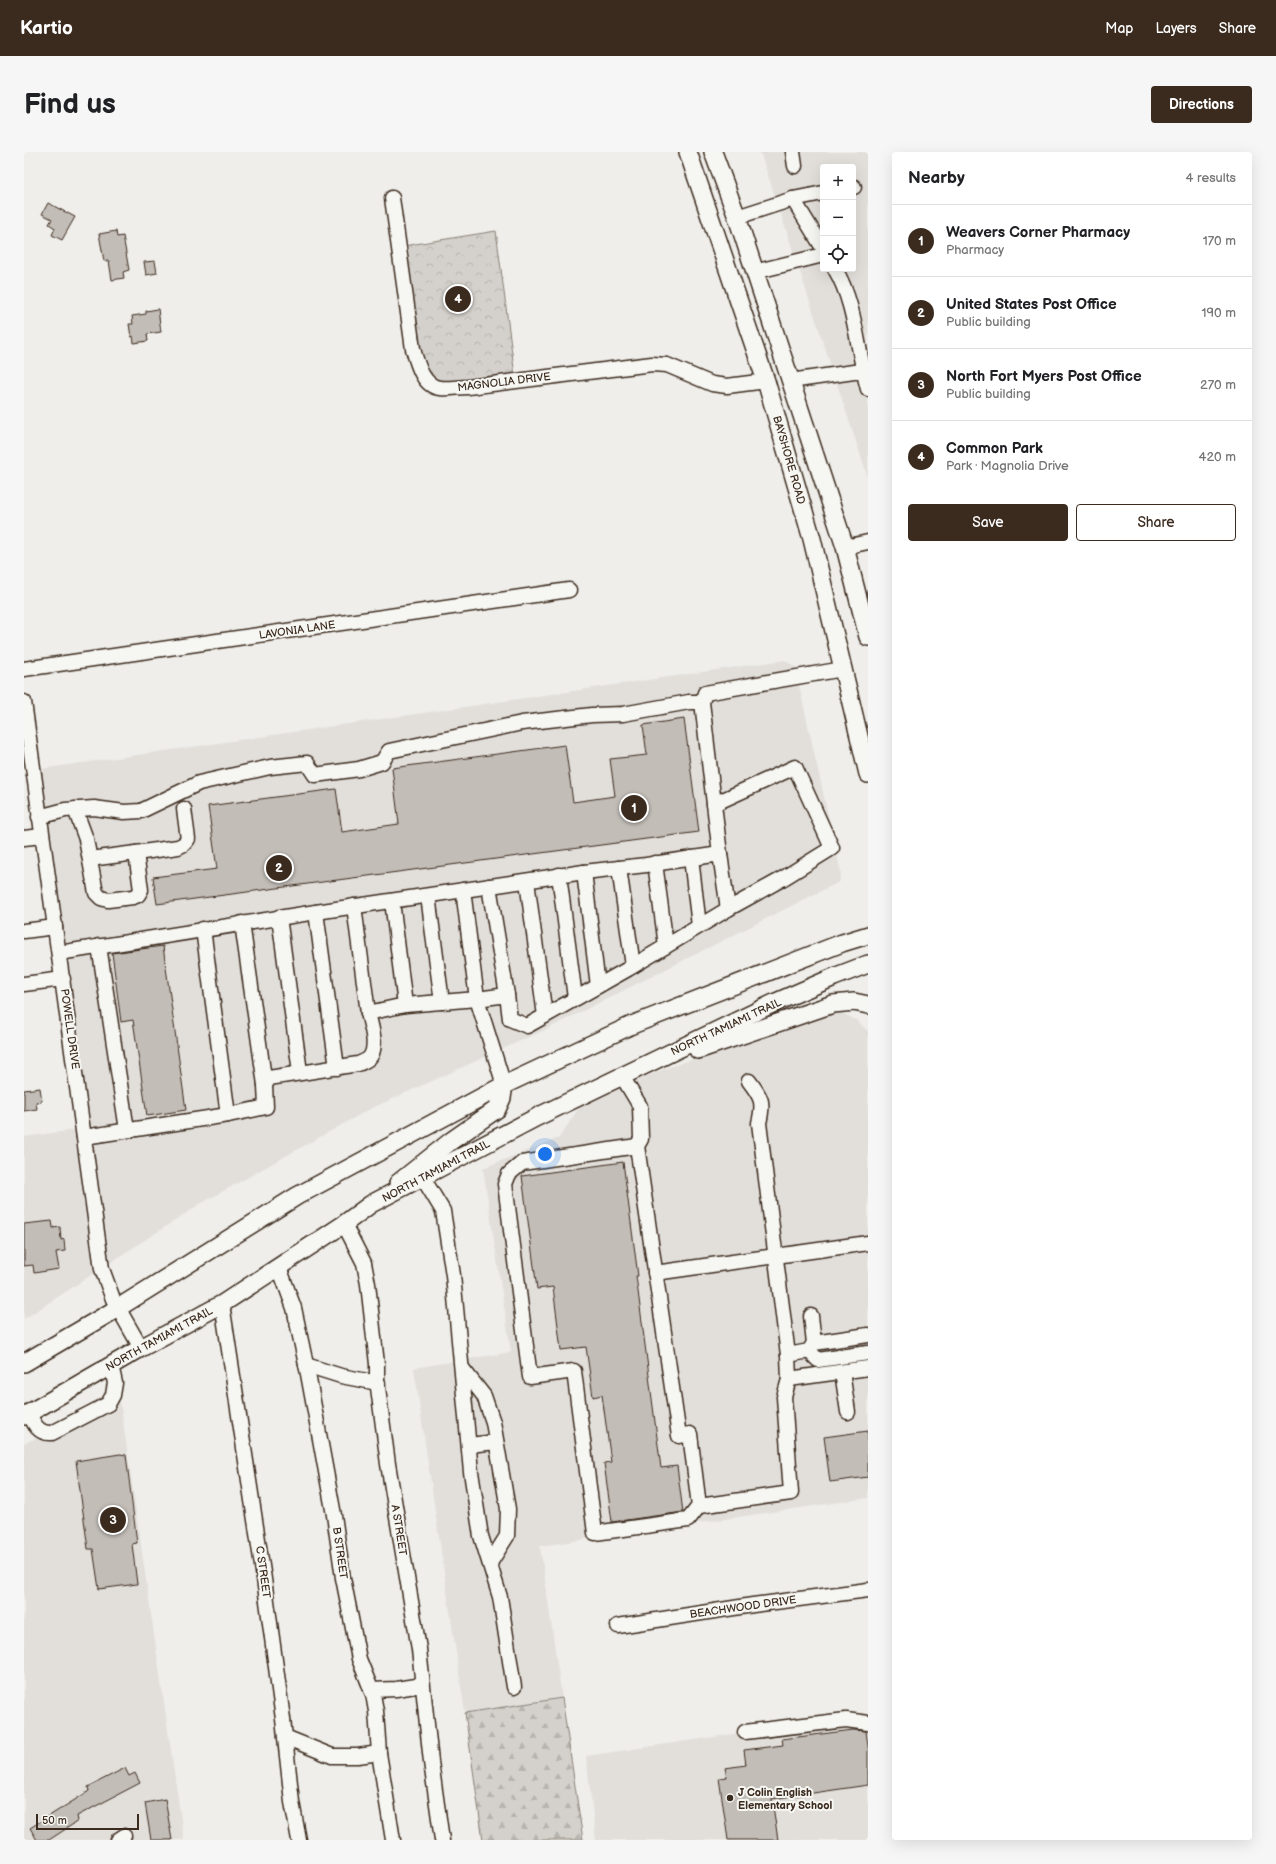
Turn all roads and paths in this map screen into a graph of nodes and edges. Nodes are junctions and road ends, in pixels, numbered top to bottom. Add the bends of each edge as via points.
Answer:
1 (688, 152) edge
2 (702, 152) edge
3 (713, 152) edge
4 (820, 194) edge
5 (392, 198) dead end
6 (793, 199) junction
7 (737, 217) junction
8 (820, 243) edge
9 (747, 250) junction
10 (820, 257) edge
11 (754, 272) junction
12 (837, 272) edge
13 (865, 370) edge
14 (766, 381) junction
15 (790, 381) junction
16 (868, 389) edge
17 (868, 542) edge
18 (845, 547) junction
19 (569, 590) dead end
20 (868, 637) edge
21 (24, 669) edge
22 (843, 669) junction
23 (24, 702) edge
24 (702, 702) junction
25 (27, 743) edge
26 (868, 774) edge
27 (714, 804) junction
28 (75, 809) junction
29 (184, 809) dead end
30 (39, 817) junction
31 (42, 836) junction
32 (24, 838) edge
33 (136, 853) junction
34 (720, 854) junction
35 (691, 858) junction
36 (90, 859) junction
37 (655, 863) junction
38 (619, 868) junction
39 (584, 872) junction
40 (559, 876) junction
41 (527, 881) junction
42 (489, 886) junction
43 (463, 890) junction
44 (428, 896) junction
45 (392, 901) junction
46 (354, 906) junction
47 (728, 909) junction
48 (316, 912) junction
49 (279, 917) junction
50 (242, 923) junction
51 (699, 926) junction
52 (55, 927) junction
53 (203, 929) junction
54 (24, 931) edge
55 (868, 935) edge
56 (99, 946) junction
57 (666, 946) junction
58 (59, 953) junction
59 (868, 964) edge
60 (633, 966) junction
61 (63, 980) junction
62 (24, 984) edge
63 (598, 986) junction
64 (507, 995) junction
65 (575, 998) junction
66 (477, 999) junction
67 (442, 1002) junction
68 (405, 1005) junction
69 (868, 1005) edge
70 (368, 1013) junction
71 (545, 1016) junction
72 (337, 1068) junction
73 (300, 1072) junction
74 (622, 1076) junction
75 (749, 1081) dead end
76 (265, 1085) junction
77 (504, 1085) junction
78 (228, 1115) junction
79 (127, 1130) junction
80 (84, 1137) junction
81 (637, 1146) junction
82 (423, 1178) junction
83 (371, 1204) junction
84 (344, 1224) junction
85 (868, 1243) edge
86 (775, 1256) junction
87 (279, 1267) junction
88 (655, 1273) junction
89 (222, 1304) junction
90 (118, 1308) junction
91 (811, 1316) dead end
92 (868, 1335) edge
93 (811, 1347) junction
94 (141, 1348) junction
95 (868, 1352) edge
96 (788, 1355) junction
97 (24, 1363) edge
98 (111, 1365) junction
99 (306, 1365) junction
100 (462, 1368) junction
101 (868, 1368) edge
102 (842, 1372) junction
103 (789, 1378) junction
104 (378, 1383) junction
105 (848, 1412) dead end
106 (26, 1414) edge
107 (496, 1442) junction
108 (469, 1445) junction
109 (699, 1506) junction
110 (490, 1564) junction
111 (868, 1590) edge
112 (618, 1626) dead end
113 (422, 1685) junction
114 (514, 1687) dead end
115 (371, 1690) junction
116 (868, 1723) edge
117 (745, 1732) dead end
118 (285, 1737) junction
119 (379, 1753) junction
120 (299, 1840) edge
121 (393, 1840) edge
122 (442, 1840) edge

1 - 14 main road, BAYSHORE ROAD
2 - 9 main road via 736,241
3 - 7 main road
4 - 6 street
5 - 14 street, MAGNOLIA DRIVE via 413,350 417,365 425,379 438,388 468,387 652,364 667,365 712,384 727,386
6 - 7 street
6 - 8 street
7 - 9 main road
9 - 11 main road
10 - 11 street
11 - 15 main road
12 - 13 street via 850,305
13 - 15 street
13 - 16 street
14 - 22 main road, BAYSHORE ROAD via 812,539
15 - 18 main road
17 - 18 street
18 - 20 main road
19 - 21 street, LAVONIA LANE
22 - 24 street via 705,693
22 - 26 main road, BAYSHORE ROAD
23 - 25 street, POWELL DRIVE
24 - 27 street
24 - 28 street via 623,714 522,723 389,751 382,762 359,769 315,775 307,763 270,767 199,783 141,811
25 - 30 street, POWELL DRIVE
27 - 34 street
27 - 47 street via 795,767 832,848 782,880
28 - 30 street
28 - 36 street
29 - 33 street via 188,838 184,844
30 - 31 street, POWELL DRIVE
31 - 32 street
31 - 52 street, POWELL DRIVE
33 - 36 street
33 - 36 street via 142,890 138,895 127,898 101,898 96,892
34 - 35 street
34 - 47 street
35 - 37 street
35 - 51 street
37 - 38 street
37 - 57 street
38 - 39 street
38 - 60 street
39 - 40 street
39 - 63 street
40 - 41 street
40 - 65 street
41 - 42 street
41 - 71 street
42 - 43 street
42 - 64 street
43 - 44 street
43 - 66 street
44 - 45 street
44 - 67 street
45 - 46 street
45 - 68 street
46 - 48 street
46 - 70 street
47 - 51 street
48 - 49 street
48 - 72 street
49 - 50 street
49 - 73 street
50 - 53 street
50 - 76 street
51 - 57 street
52 - 54 street
52 - 58 street, POWELL DRIVE
53 - 56 street
53 - 78 street
55 - 77 main road via 632,1025
56 - 58 street
56 - 79 street
57 - 60 street
58 - 61 street, POWELL DRIVE
59 - 74 main road, NORTH TAMIAMI TRAIL via 774,1003
60 - 63 street
61 - 62 street
61 - 80 street, POWELL DRIVE
63 - 65 street
64 - 66 street
64 - 71 street via 510,1019 527,1026
65 - 71 street
66 - 67 street
66 - 77 street
67 - 68 street
68 - 70 street
69 - 74 main road via 854,1002 833,1004
70 - 72 street via 374,1050 369,1059
72 - 73 street
73 - 76 street via 269,1078
74 - 81 street via 640,1106 641,1139
74 - 82 main road, NORTH TAMIAMI TRAIL via 537,1117
75 - 86 street via 758,1093 763,1107 759,1123
76 - 78 street via 266,1107
77 - 83 main road via 497,1109 451,1140
77 - 90 main road via 298,1196
78 - 79 street
79 - 80 street
80 - 90 street, POWELL DRIVE via 102,1269
81 - 88 street
81 - 109 street via 522,1163 509,1174 505,1184 530,1377 574,1371 595,1533 688,1520
82 - 83 main road, NORTH TAMIAMI TRAIL
82 - 100 street via 444,1211
83 - 84 main road, NORTH TAMIAMI TRAIL
84 - 87 main road, NORTH TAMIAMI TRAIL
84 - 104 street, A STREET via 364,1264
85 - 86 street
86 - 88 street
86 - 96 street
87 - 89 main road, NORTH TAMIAMI TRAIL
87 - 99 street, B STREET via 294,1308
88 - 109 street via 678,1436 690,1434
89 - 94 main road, NORTH TAMIAMI TRAIL
89 - 118 street, C STREET
90 - 94 street, POWELL DRIVE
90 - 97 main road
91 - 93 street
92 - 93 street
93 - 95 street via 818,1360
93 - 96 street
94 - 98 main road, NORTH TAMIAMI TRAIL
96 - 103 street
98 - 106 main road, NORTH TAMIAMI TRAIL
98 - 106 street via 115,1382 113,1395 108,1404 52,1433 45,1433 36,1428
99 - 104 street via 341,1376
99 - 115 street, B STREET via 359,1659
100 - 107 street via 484,1396
100 - 108 street
101 - 102 street
102 - 103 street
102 - 105 street
103 - 109 street via 784,1397 791,1493
104 - 113 street, A STREET via 388,1464 419,1650
107 - 108 street
107 - 110 street via 508,1509 507,1536
108 - 110 street via 481,1536
110 - 114 street via 500,1597
111 - 112 street, BEACHWOOD DRIVE
113 - 115 street
113 - 122 street, A STREET
115 - 119 street, B STREET via 376,1712
116 - 117 street via 846,1720
118 - 119 street via 332,1756
118 - 120 street, C STREET
119 - 121 street, B STREET

